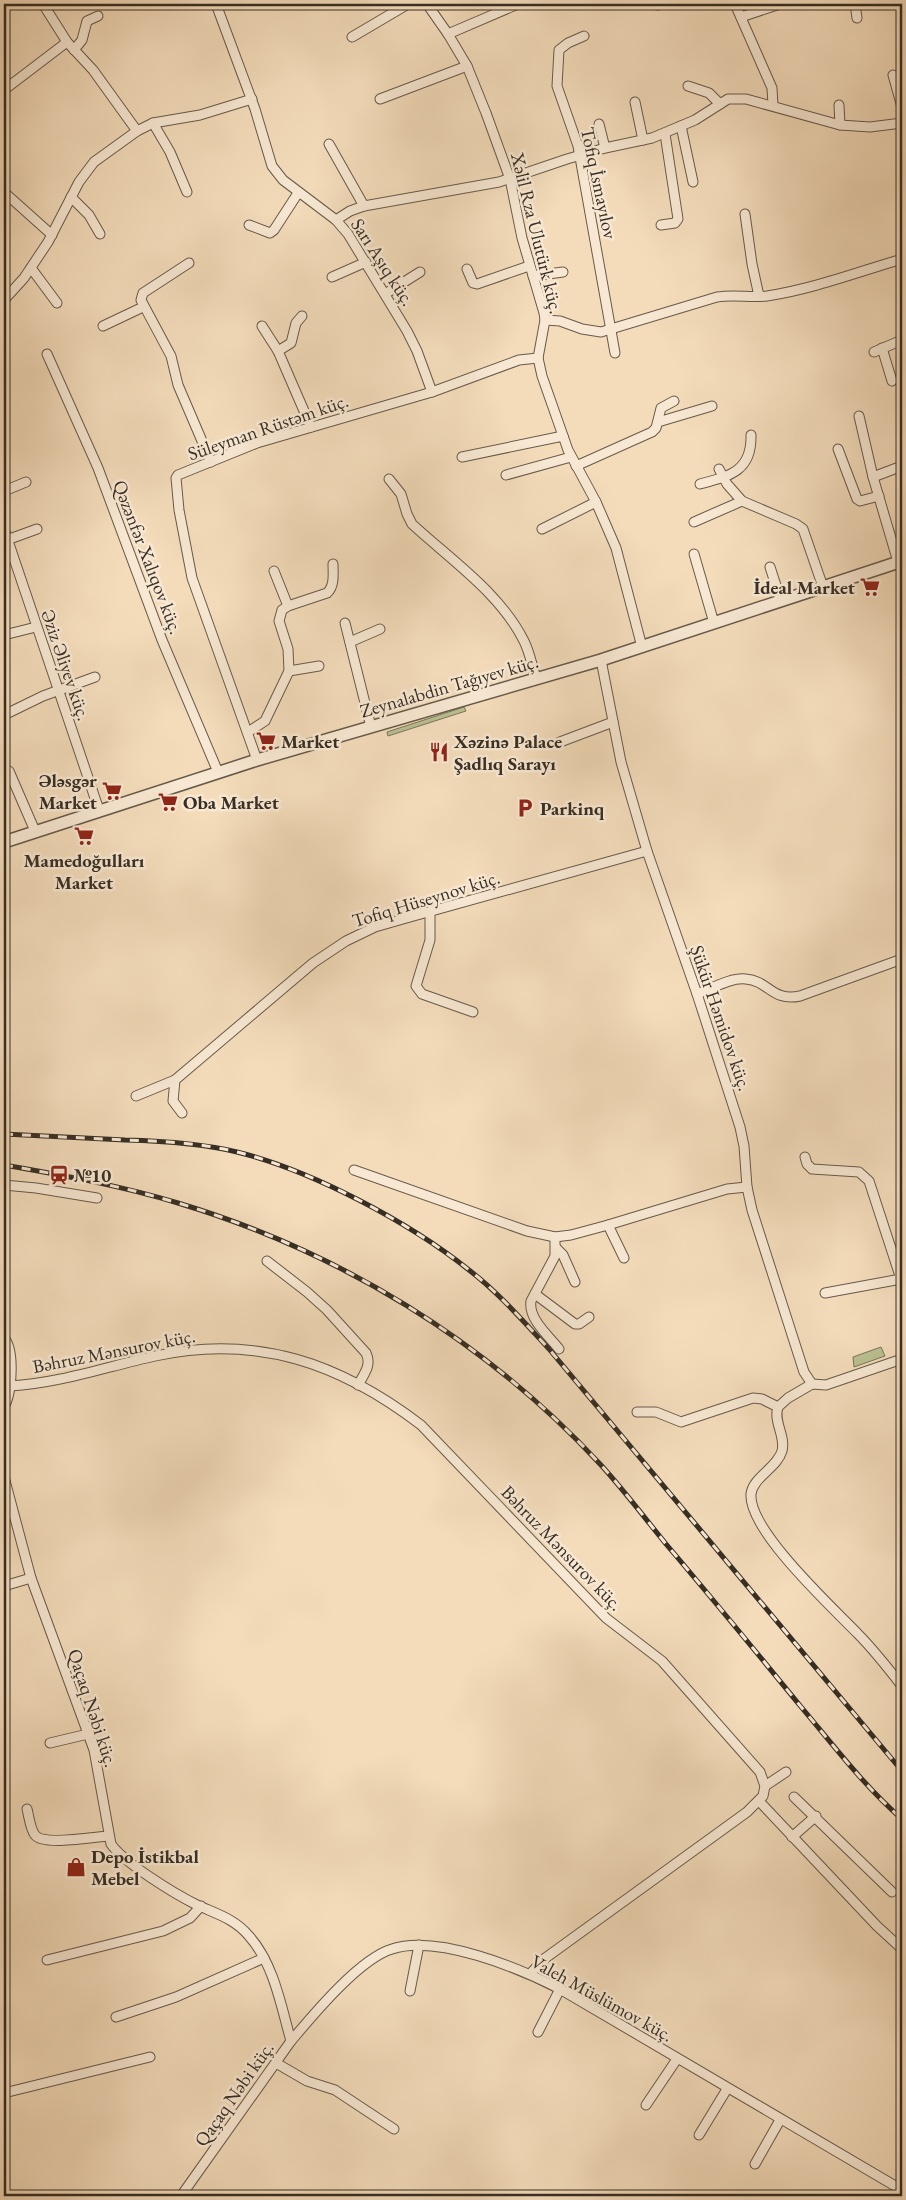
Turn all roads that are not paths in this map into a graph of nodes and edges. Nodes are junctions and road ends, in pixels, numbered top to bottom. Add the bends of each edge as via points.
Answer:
1 (44, 4) edge
2 (216, 4) edge
3 (408, 4) edge
4 (427, 4) edge
5 (518, 4) edge
6 (735, 4) edge
7 (855, 4) edge
8 (777, 5) dead end
9 (98, 16) dead end
10 (741, 16) junction
11 (857, 18) dead end
12 (448, 34) junction
13 (584, 36) dead end
14 (352, 38) dead end
15 (67, 42) junction
16 (74, 50) junction
17 (467, 66) junction
18 (893, 75) dead end
19 (6, 86) edge
20 (688, 86) dead end
21 (252, 99) junction
22 (380, 99) dead end
23 (635, 102) dead end
24 (720, 104) junction
25 (773, 105) junction
26 (839, 105) dead end
27 (902, 107) edge
28 (902, 122) edge
29 (153, 123) junction
30 (599, 124) dead end
31 (840, 125) junction
32 (681, 126) junction
33 (137, 131) junction
34 (665, 134) junction
35 (643, 140) junction
36 (329, 144) dead end
37 (605, 148) junction
38 (579, 156) junction
39 (510, 180) junction
40 (693, 182) dead end
41 (4, 192) edge
42 (187, 192) dead end
43 (298, 193) junction
44 (71, 197) junction
45 (364, 206) junction
46 (745, 214) dead end
47 (336, 220) junction
48 (249, 225) dead end
49 (662, 225) dead end
50 (100, 234) dead end
51 (52, 235) junction
52 (902, 258) edge
53 (366, 262) junction
54 (190, 263) dead end
55 (529, 266) junction
56 (31, 268) junction
57 (467, 270) dead end
58 (420, 272) dead end
59 (563, 272) dead end
60 (533, 276) junction
61 (332, 277) dead end
62 (385, 294) junction
63 (760, 296) junction
64 (4, 300) edge
65 (58, 303) dead end
66 (144, 307) junction
67 (302, 316) dead end
68 (545, 320) junction
69 (103, 326) dead end
70 (262, 326) dead end
71 (611, 330) junction
72 (902, 340) edge
73 (278, 351) junction
74 (616, 353) dead end
75 (47, 354) dead end
76 (538, 358) junction
77 (892, 381) dead end
78 (432, 392) junction
79 (674, 401) dead end
80 (712, 406) dead end
81 (859, 416) dead end
82 (658, 422) junction
83 (310, 427) junction
84 (751, 435) dead end
85 (563, 436) junction
86 (838, 449) dead end
87 (462, 457) dead end
88 (572, 457) junction
89 (211, 462) junction
90 (576, 466) junction
91 (902, 466) edge
92 (719, 469) dead end
93 (506, 475) dead end
94 (873, 477) junction
95 (390, 478) dead end
96 (724, 478) junction
97 (26, 482) dead end
98 (700, 484) dead end
99 (4, 491) edge
100 (879, 496) junction
101 (742, 501) junction
102 (596, 502) junction
103 (694, 522) dead end
104 (4, 529) edge
105 (38, 529) dead end
106 (542, 529) dead end
107 (6, 540) edge
108 (694, 554) dead end
109 (900, 561) edge
110 (333, 564) dead end
111 (770, 567) dead end
112 (274, 572) dead end
113 (823, 587) junction
114 (781, 601) junction
115 (288, 606) junction
116 (345, 623) dead end
117 (714, 623) junction
118 (36, 627) junction
119 (380, 629) dead end
120 (4, 635) edge
121 (350, 642) junction
122 (642, 647) junction
123 (602, 660) junction
124 (319, 666) dead end
125 (289, 671) junction
126 (95, 677) dead end
127 (536, 678) junction
128 (57, 690) junction
129 (4, 715) edge
130 (613, 722) junction
131 (371, 727) junction
132 (248, 732) junction
133 (560, 742) dead end
134 (257, 760) junction
135 (9, 771) dead end
136 (218, 772) junction
137 (99, 810) junction
138 (35, 831) junction
139 (4, 842) edge
140 (647, 851) junction
141 (430, 912) junction
142 (902, 959) edge
143 (697, 994) junction
144 (473, 1012) dead end
145 (175, 1080) junction
146 (136, 1096) dead end
147 (182, 1113) dead end
148 (805, 1157) dead end
149 (354, 1170) dead end
150 (4, 1185) edge
151 (747, 1187) junction
152 (96, 1198) dead end
153 (608, 1225) junction
154 (555, 1237) junction
155 (556, 1248) junction
156 (624, 1258) dead end
157 (267, 1262) dead end
158 (902, 1281) edge
159 (575, 1282) dead end
160 (825, 1293) dead end
161 (535, 1294) junction
162 (589, 1317) dead end
163 (4, 1338) edge
164 (559, 1350) dead end
165 (902, 1359) edge
166 (812, 1384) junction
167 (358, 1385) junction
168 (10, 1386) junction
169 (4, 1407) edge
170 (778, 1407) junction
171 (637, 1412) dead end
172 (4, 1477) edge
173 (31, 1578) junction
174 (4, 1586) edge
175 (902, 1686) edge
176 (88, 1734) junction
177 (50, 1742) dead end
178 (786, 1772) dead end
179 (765, 1786) junction
180 (794, 1797) dead end
181 (759, 1801) junction
182 (27, 1809) dead end
183 (816, 1816) junction
184 (108, 1836) junction
185 (792, 1837) junction
186 (892, 1892) dead end
187 (201, 1906) junction
188 (419, 1945) junction
189 (902, 1949) edge
190 (264, 1958) junction
191 (48, 1960) dead end
192 (530, 1974) junction
193 (560, 1989) junction
194 (410, 1991) dead end
195 (116, 2018) dead end
196 (538, 2032) dead end
197 (291, 2041) junction
198 (150, 2057) dead end
199 (677, 2059) junction
200 (276, 2063) junction
201 (727, 2089) junction
202 (4, 2093) edge
203 (646, 2105) dead end
204 (780, 2120) junction
205 (394, 2129) dead end
206 (699, 2135) dead end
207 (756, 2164) dead end
208 (902, 2191) edge
209 (181, 2196) edge
210 (899, 2196) edge

1 - 15 street
2 - 21 street, Sarı Aşıq küç.
3 - 14 street
4 - 12 street, Xəlil Rza Ulutürk küç.
5 - 12 street
6 - 10 street
7 - 11 street
8 - 10 street
9 - 16 street via 87,21 82,40
10 - 25 street via 772,88
12 - 17 street, Xəlil Rza Ulutürk küç.
13 - 38 street, Tofiq İsmayılov via 559,50 556,78
15 - 16 street
15 - 19 street
16 - 33 street via 93,70
17 - 22 street
17 - 39 street, Xəlil Rza Ulutürk küç.
18 - 27 street
20 - 24 street via 710,93
21 - 29 street via 200,115
21 - 43 street, Sarı Aşıq küç. via 272,166
23 - 35 street
24 - 25 street via 736,98
24 - 32 street
25 - 31 street
26 - 31 street
28 - 31 street via 870,127
29 - 33 street
29 - 42 street
30 - 37 street
32 - 34 street
32 - 40 street
33 - 44 street via 94,162
34 - 35 street
34 - 49 street via 678,219 675,223
35 - 37 street
36 - 45 street
37 - 38 street
38 - 39 street
38 - 71 street, Tofiq İsmayılov
39 - 45 street
39 - 55 street, Xəlil Rza Ulutürk küç.
41 - 51 street
43 - 47 street, Sarı Aşıq küç.
43 - 48 street via 270,233
44 - 50 street via 89,215
44 - 51 street
45 - 47 street
46 - 63 street
47 - 53 street, Sarı Aşıq küç.
51 - 56 street
52 - 63 street via 835,279
53 - 61 street
53 - 62 street, Sarı Aşıq küç.
54 - 66 street via 143,293
55 - 57 street via 478,284 473,283
55 - 60 street, Xəlil Rza Ulutürk küç.
56 - 64 street
56 - 65 street
58 - 62 street
59 - 60 street
60 - 68 street, Xəlil Rza Ulutürk küç.
62 - 78 street, Sarı Aşıq küç. via 417,351
63 - 71 street via 717,297
66 - 69 street
66 - 89 street via 171,356 178,385
67 - 73 street via 296,323 291,342
68 - 71 street via 560,321 591,331
68 - 76 street, Xəlil Rza Ulutürk küç.
70 - 73 street
71 - 74 street, Tofiq İsmayılov
72 - 77 street via 878,350
73 - 83 street
75 - 136 street, Qəzənfər Xalıqov küç. via 98,468 162,640
76 - 78 street, Süleyman Rüstəm küç. via 519,360
76 - 85 street, Xəlil Rza Ulutürk küç.
78 - 83 street, Süleyman Rüstəm küç.
79 - 82 street via 661,408
80 - 82 street
81 - 94 street
82 - 90 street via 652,432
83 - 89 street, Süleyman Rüstəm küç.
84 - 96 street via 752,446 746,462
85 - 87 street
85 - 88 street, Xəlil Rza Ulutürk küç.
86 - 100 street via 857,499
88 - 90 street, Xəlil Rza Ulutürk küç.
88 - 93 street
89 - 132 street, Süleyman Rüstəm küç. via 178,475 175,483 192,578
90 - 102 street, Xəlil Rza Ulutürk küç.
91 - 94 street
92 - 96 street
94 - 100 street
95 - 127 street via 401,494 412,524 493,598 520,635
96 - 98 street
96 - 101 street
97 - 99 street
100 - 109 street
101 - 103 street
101 - 113 street via 803,529
102 - 106 street
102 - 122 street, Xəlil Rza Ulutürk küç. via 618,556
104 - 107 street, Əziz Əliyev küç.
105 - 107 street
107 - 118 street, Əziz Əliyev küç.
108 - 117 street
109 - 113 street, Zeynalabdin Tağıyev küç.
110 - 115 street via 331,590
111 - 114 street
112 - 115 street
113 - 114 street, Zeynalabdin Tağıyev küç.
114 - 117 street, Zeynalabdin Tağıyev küç.
115 - 125 street via 279,616 288,648
116 - 121 street
117 - 122 street, Zeynalabdin Tağıyev küç.
118 - 120 street
118 - 128 street, Əziz Əliyev küç.
119 - 121 street
121 - 131 street
122 - 123 street, Zeynalabdin Tağıyev küç.
123 - 127 street, Zeynalabdin Tağıyev küç.
123 - 130 street, Şükür Həmidov küç.
124 - 125 street
125 - 132 street via 265,720
126 - 128 street
127 - 131 street, Zeynalabdin Tağıyev küç.
128 - 129 street
128 - 137 street, Əziz Əliyev küç.
130 - 133 street
130 - 140 street, Şükür Həmidov küç. via 622,767
131 - 134 street, Zeynalabdin Tağıyev küç.
132 - 134 street, Süleyman Rüstəm küç.
134 - 136 street, Zeynalabdin Tağıyev küç.
135 - 138 street
136 - 137 street, Zeynalabdin Tağıyev küç.
137 - 138 street, Zeynalabdin Tağıyev küç.
138 - 139 street, Zeynalabdin Tağıyev küç.
140 - 141 street, Tofiq Hüseynov küç.
140 - 143 street, Şükür Həmidov küç.
141 - 144 street via 430,940 416,986 422,994
141 - 145 street, Tofiq Hüseynov küç. via 375,927 332,949
142 - 143 street via 788,999 753,980 744,979
143 - 151 street, Şükür Həmidov küç. via 740,1127
145 - 146 street, Tofiq Hüseynov küç.
145 - 147 street via 173,1101
148 - 158 street via 812,1168 859,1172 869,1181
149 - 154 street via 527,1231
150 - 152 street
151 - 153 street via 727,1188
151 - 166 street, Şükür Həmidov küç. via 804,1372
153 - 154 street
153 - 156 street
154 - 155 street
155 - 159 street via 563,1255
155 - 161 street
157 - 167 street via 328,1310 366,1353 369,1365
158 - 160 street
161 - 162 street via 575,1324
161 - 164 street via 530,1306 532,1314
163 - 168 street via 10,1352
165 - 166 street via 826,1385
166 - 170 street
167 - 168 street, Bəhruz Mənsurov küç. via 284,1355 218,1348 156,1356 46,1383
167 - 179 street, Bəhruz Mənsurov küç. via 421,1425 606,1618 662,1661 760,1772
168 - 169 street
170 - 171 street via 762,1398 754,1398 682,1422 656,1412
170 - 175 street via 777,1421 783,1450 751,1491 758,1518 793,1568 861,1637
172 - 173 street, Qaçaq Nəbi küç.
173 - 174 street
173 - 176 street, Qaçaq Nəbi küç.
176 - 177 street
176 - 184 street, Qaçaq Nəbi küç. via 98,1765
178 - 179 street
179 - 181 street
180 - 183 street
181 - 185 street
181 - 192 street via 544,1959
182 - 184 street via 33,1832 39,1839 54,1841
183 - 185 street
183 - 186 street
184 - 187 street, Qaçaq Nəbi küç. via 120,1855 171,1891
185 - 189 street
187 - 190 street, Qaçaq Nəbi küç. via 238,1925
187 - 191 street via 190,1918 163,1931
188 - 192 street, Valeh Müslümov küç. via 452,1950
188 - 194 street
188 - 197 street, Valeh Müslümov küç. via 392,1948 363,1966
190 - 195 street via 176,1997
190 - 197 street, Qaçaq Nəbi küç.
192 - 193 street, Valeh Müslümov küç.
193 - 196 street
193 - 199 street, Valeh Müslümov küç.
197 - 200 street, Qaçaq Nəbi küç.
198 - 202 street
199 - 201 street, Valeh Müslümov küç.
199 - 203 street
200 - 205 street via 307,2081 335,2090
200 - 209 street, Qaçaq Nəbi küç.
201 - 204 street, Valeh Müslümov küç.
201 - 206 street
204 - 207 street
204 - 208 street, Valeh Müslümov küç.
208 - 210 street

